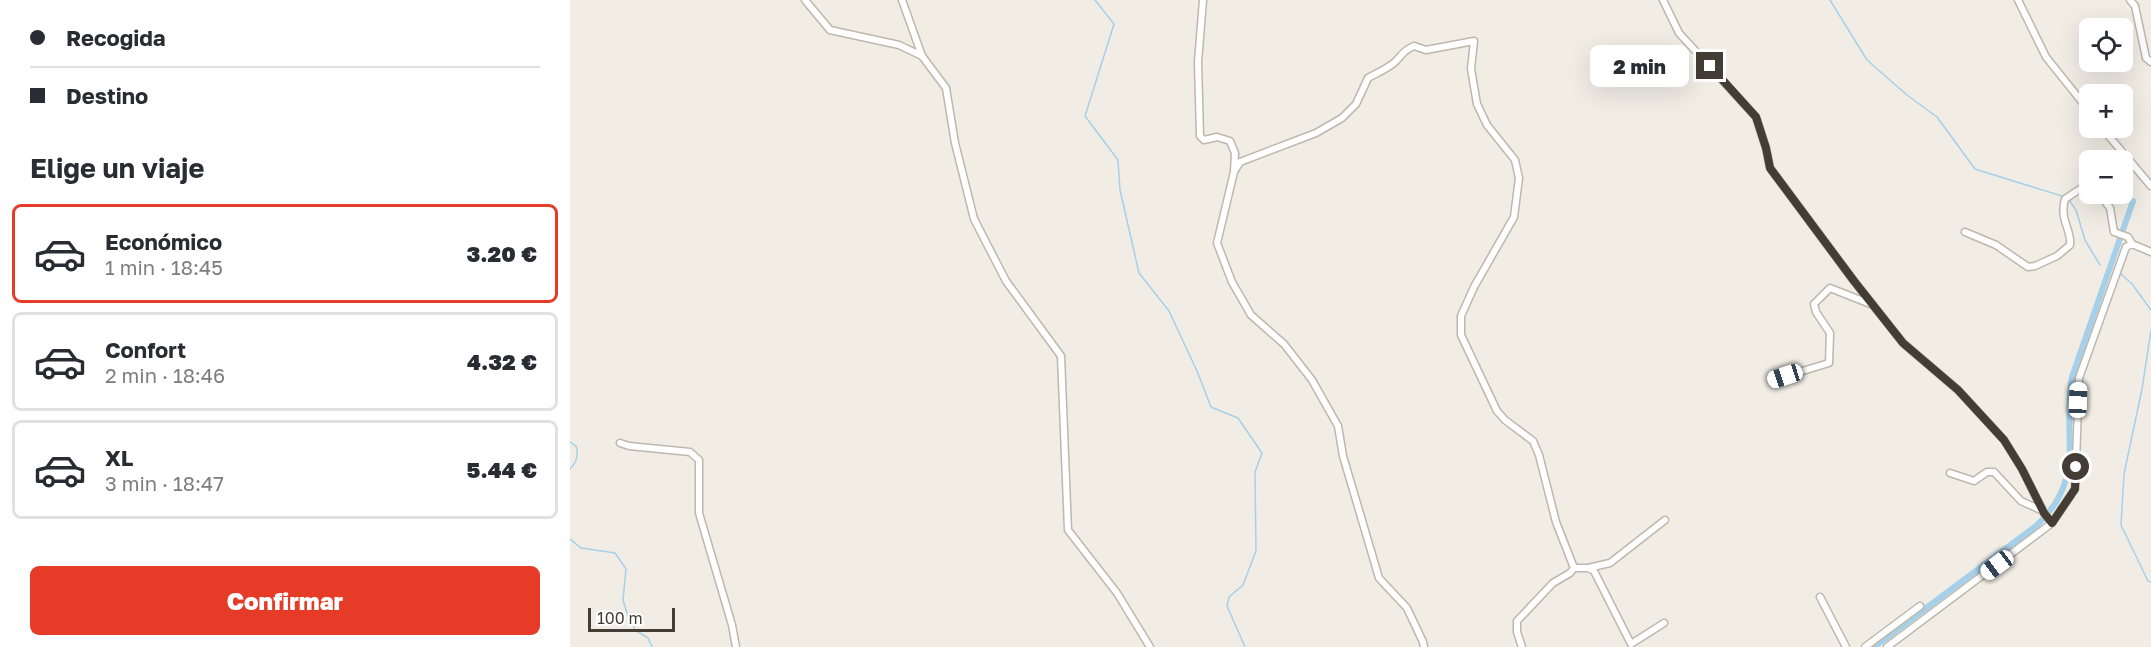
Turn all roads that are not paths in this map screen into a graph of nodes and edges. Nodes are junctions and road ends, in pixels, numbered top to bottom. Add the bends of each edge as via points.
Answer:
1 (805, 0) edge
2 (902, 0) edge
3 (1203, 0) edge
4 (1663, 0) edge
5 (2018, 0) edge
6 (2130, 0) edge
7 (922, 56) junction
8 (2151, 62) edge
9 (2079, 98) edge
10 (2110, 138) edge
11 (1234, 172) junction
12 (2151, 186) edge
13 (2079, 190) edge
14 (2107, 204) edge
15 (1965, 232) dead end
16 (2132, 244) junction
17 (2151, 252) edge
18 (1873, 305) junction
19 (1773, 380) dead end
20 (620, 442) dead end
21 (1950, 473) dead end
22 (2043, 512) junction
23 (1665, 520) dead end
24 (2052, 523) junction
25 (1574, 568) junction
26 (1588, 568) junction
27 (1820, 597) dead end
28 (1920, 606) dead end
29 (1664, 623) dead end
30 (736, 647) edge
31 (1150, 647) edge
32 (1424, 647) edge
33 (1522, 647) edge
34 (1846, 647) edge
35 (1865, 647) edge
36 (1887, 647) edge

1 - 7 street via 830,30 899,45
2 - 7 street
3 - 11 street via 1198,62 1200,136 1204,140 1217,137 1230,141 1235,153
4 - 18 street via 1679,33 1756,117 1770,168
5 - 9 street via 2046,57
6 - 8 street via 2135,6 2146,58
7 - 31 street via 946,88 974,219 1006,280 1061,356 1068,530 1117,593
10 - 12 street
11 - 25 street via 1243,160 1316,133 1342,118 1356,104 1368,78 1396,61 1402,51 1414,46 1426,50 1474,41 1471,69 1477,104 1487,125 1515,160 1519,178 1514,217 1474,287 1461,316 1461,335 1497,411 1533,441
11 - 32 street via 1217,243 1228,272 1251,315 1284,344 1312,380 1338,426 1379,578 1407,608
13 - 15 street via 2065,199 2063,216 2070,244 2057,256 2031,267
14 - 16 street via 2114,232 2128,237
16 - 17 street
16 - 24 street via 2126,247 2079,378 2075,489
18 - 19 street via 1830,288 1814,304 1830,333 1830,363
18 - 22 street via 1903,343 1958,390 2004,440
20 - 30 street via 690,452 699,460 699,513
21 - 22 street via 1974,481 1994,472 2021,501
22 - 24 street
23 - 26 street via 1610,563
24 - 36 street
25 - 26 street
25 - 33 street via 1553,583 1517,621
26 - 29 street via 1594,571 1631,644
27 - 34 street
28 - 35 street

